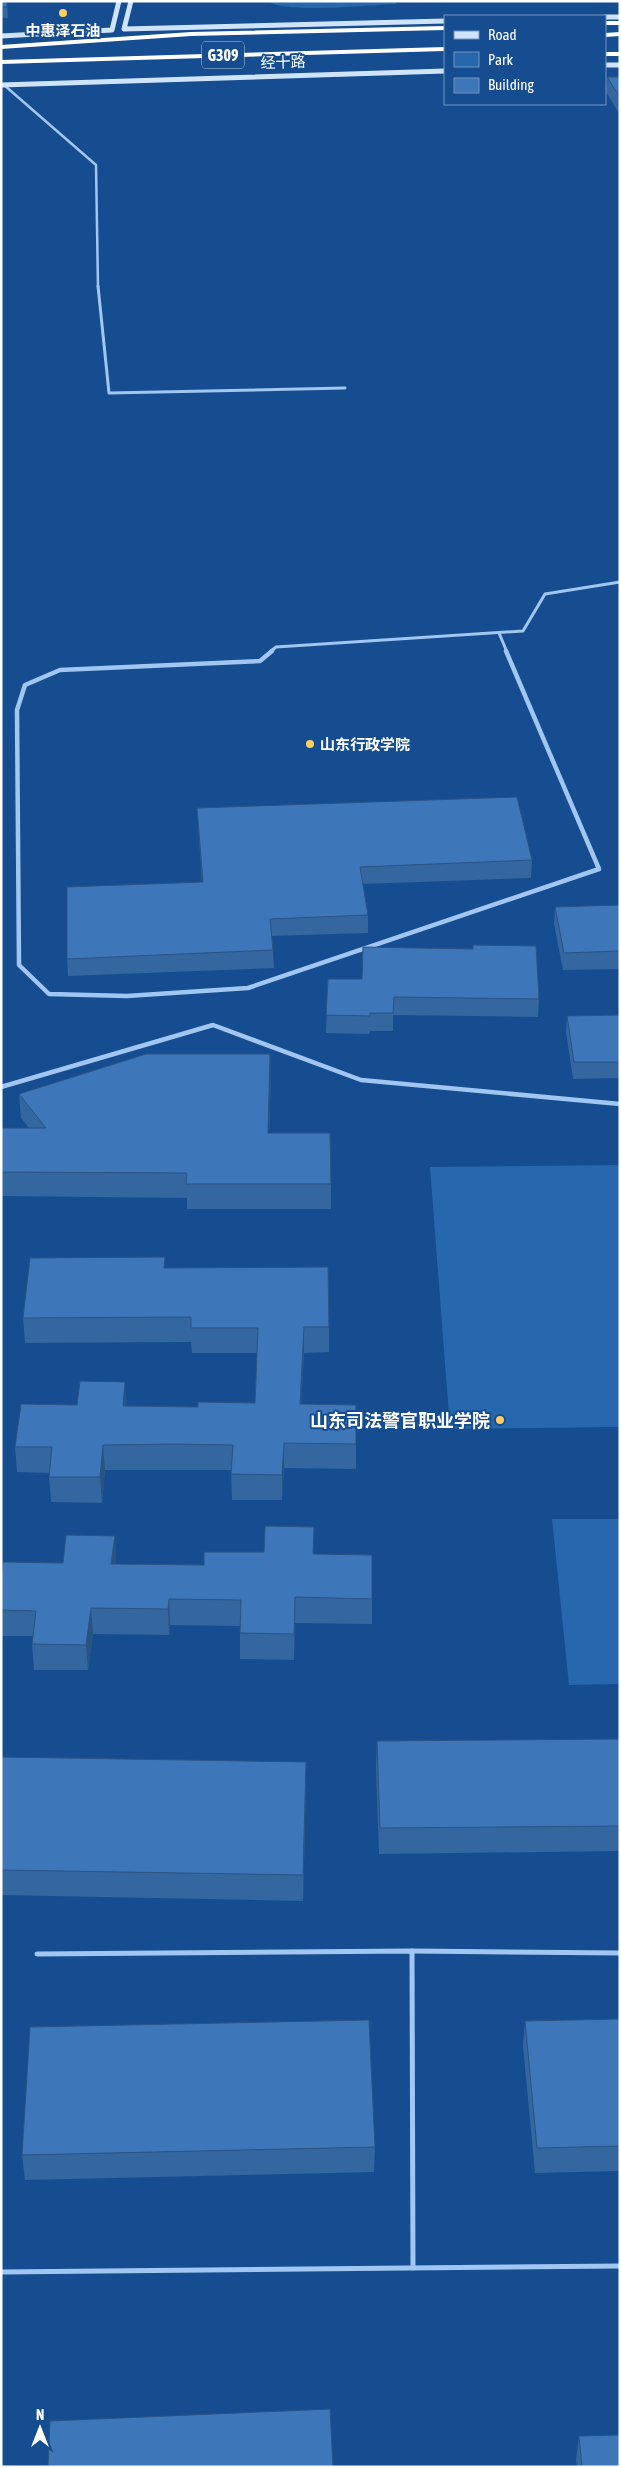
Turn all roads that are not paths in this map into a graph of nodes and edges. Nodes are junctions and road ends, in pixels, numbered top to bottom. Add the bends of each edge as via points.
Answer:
1 (119, 1) edge
2 (131, 1) edge
3 (606, 17) edge
4 (620, 17) edge
5 (444, 21) edge
6 (606, 23) edge
7 (620, 23) edge
8 (444, 28) edge
9 (124, 29) junction
10 (112, 30) junction
11 (606, 34) edge
12 (620, 34) edge
13 (1, 36) edge
14 (1, 47) edge
15 (110, 48) dead end
16 (444, 48) edge
17 (1, 51) edge
18 (606, 54) edge
19 (620, 54) edge
20 (1, 62) edge
21 (606, 65) edge
22 (620, 65) edge
23 (444, 71) edge
24 (3, 85) edge
25 (345, 388) dead end
26 (620, 582) edge
27 (499, 633) junction
28 (1, 1087) edge
29 (620, 1104) edge
30 (412, 1952) junction
31 (620, 1953) edge
32 (37, 1954) dead end
33 (620, 2266) edge
34 (413, 2268) junction
35 (1, 2272) edge

1 - 10 main road
2 - 9 main road
3 - 4 main road
5 - 9 main road
6 - 7 highway
8 - 14 highway via 191,34
9 - 10 highway
10 - 13 main road
11 - 12 highway
15 - 17 highway
16 - 20 highway, 经十路 / G309
18 - 19 highway
21 - 22 main road
23 - 24 main road, 经十路
24 - 25 street via 96,165 95,231 109,393
26 - 27 street via 546,594 522,631
27 - 27 street via 276,647 260,661 60,670 25,685 17,710 19,965 49,994 126,996 248,988 599,869
28 - 29 street via 213,1024 362,1080
30 - 31 lane
30 - 32 lane
30 - 34 lane
33 - 34 lane
34 - 35 lane

